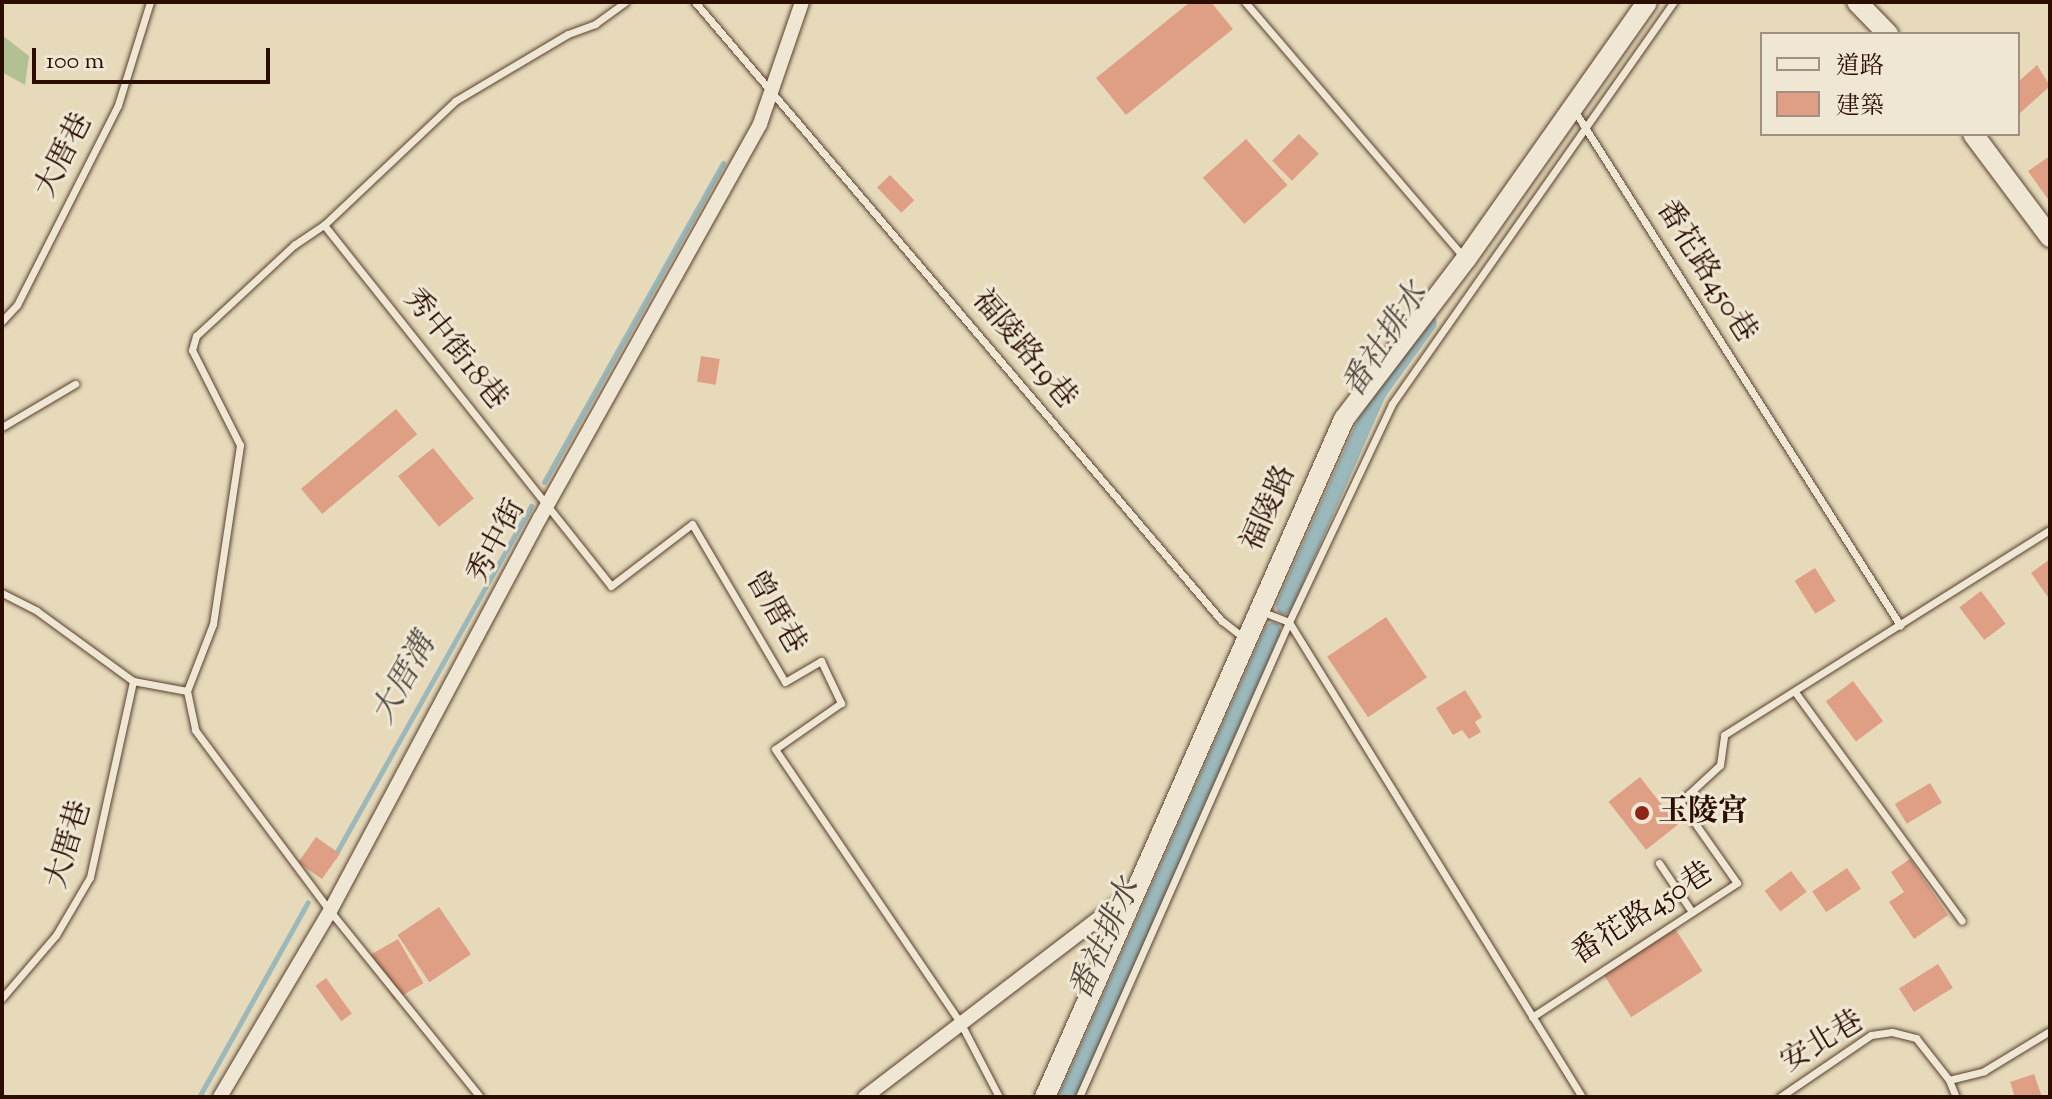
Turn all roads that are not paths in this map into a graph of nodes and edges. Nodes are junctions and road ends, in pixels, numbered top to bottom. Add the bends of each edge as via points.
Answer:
1 (150, 2) edge
2 (625, 2) edge
3 (695, 2) edge
4 (802, 2) edge
5 (1245, 2) edge
6 (1647, 2) edge
7 (1674, 2) edge
8 (1857, 2) edge
9 (1886, 32) edge
10 (771, 89) junction
11 (1572, 107) junction
12 (1585, 127) junction
13 (1974, 136) edge
14 (324, 225) junction
15 (2050, 237) edge
16 (1466, 259) junction
17 (2, 321) edge
18 (75, 384) dead end
19 (2, 427) edge
20 (547, 505) junction
21 (2050, 530) edge
22 (2, 593) edge
23 (1257, 610) junction
24 (1289, 622) junction
25 (1900, 625) junction
26 (1243, 637) junction
27 (133, 681) junction
28 (187, 691) junction
29 (1795, 692) junction
30 (1659, 863) dead end
31 (1138, 889) junction
32 (330, 911) junction
33 (1692, 912) junction
34 (1962, 921) dead end
35 (2, 998) edge
36 (1532, 1017) junction
37 (960, 1022) junction
38 (2050, 1031) edge
39 (1949, 1080) junction
40 (220, 1097) edge
41 (480, 1097) edge
42 (865, 1097) edge
43 (999, 1097) edge
44 (1045, 1097) edge
45 (1079, 1097) edge
46 (1582, 1097) edge
47 (1780, 1097) edge
48 (1956, 1097) edge

1 - 17 lane, 大厝巷 via 118,105 17,305
2 - 14 lane via 455,101
3 - 10 lane
4 - 10 street, 秀中街
5 - 16 lane
6 - 11 street, 福陵路
7 - 12 lane
8 - 9 street
10 - 20 street, 秀中街 via 760,124
10 - 26 lane, 福陵路19巷 via 1221,620
11 - 12 lane, 番花路450巷
11 - 16 street, 福陵路
12 - 24 lane via 1392,404
12 - 25 lane, 番花路450巷
13 - 15 street
14 - 20 lane, 秀中街18巷
14 - 28 lane via 294,245 196,336 192,350 240,445 213,624
16 - 23 street, 福陵路 via 1344,419
18 - 19 lane
20 - 32 street, 秀中街
20 - 37 lane, 曾厝巷 via 611,586 692,524 785,682 821,661 841,703 775,749
21 - 25 lane, 番花路450巷
22 - 27 lane via 37,611
23 - 24 lane
23 - 26 street, 福陵路
24 - 36 lane
24 - 45 lane
25 - 29 lane, 番花路450巷
26 - 31 street, 福陵路
27 - 28 lane
27 - 35 lane, 大厝巷 via 90,877 56,935
28 - 32 lane via 195,730
29 - 33 lane, 番花路450巷 via 1724,735 1720,765 1680,802 1737,883
29 - 34 lane
30 - 33 lane
31 - 37 street
31 - 44 street, 福陵路
32 - 40 street, 秀中街
32 - 41 lane
33 - 36 lane, 番花路450巷
36 - 46 lane
37 - 42 street
37 - 43 lane, 曾厝巷
38 - 39 lane via 1984,1071
39 - 47 lane, 安北巷 via 1916,1038 1892,1032 1871,1035
39 - 48 lane, 安北巷

